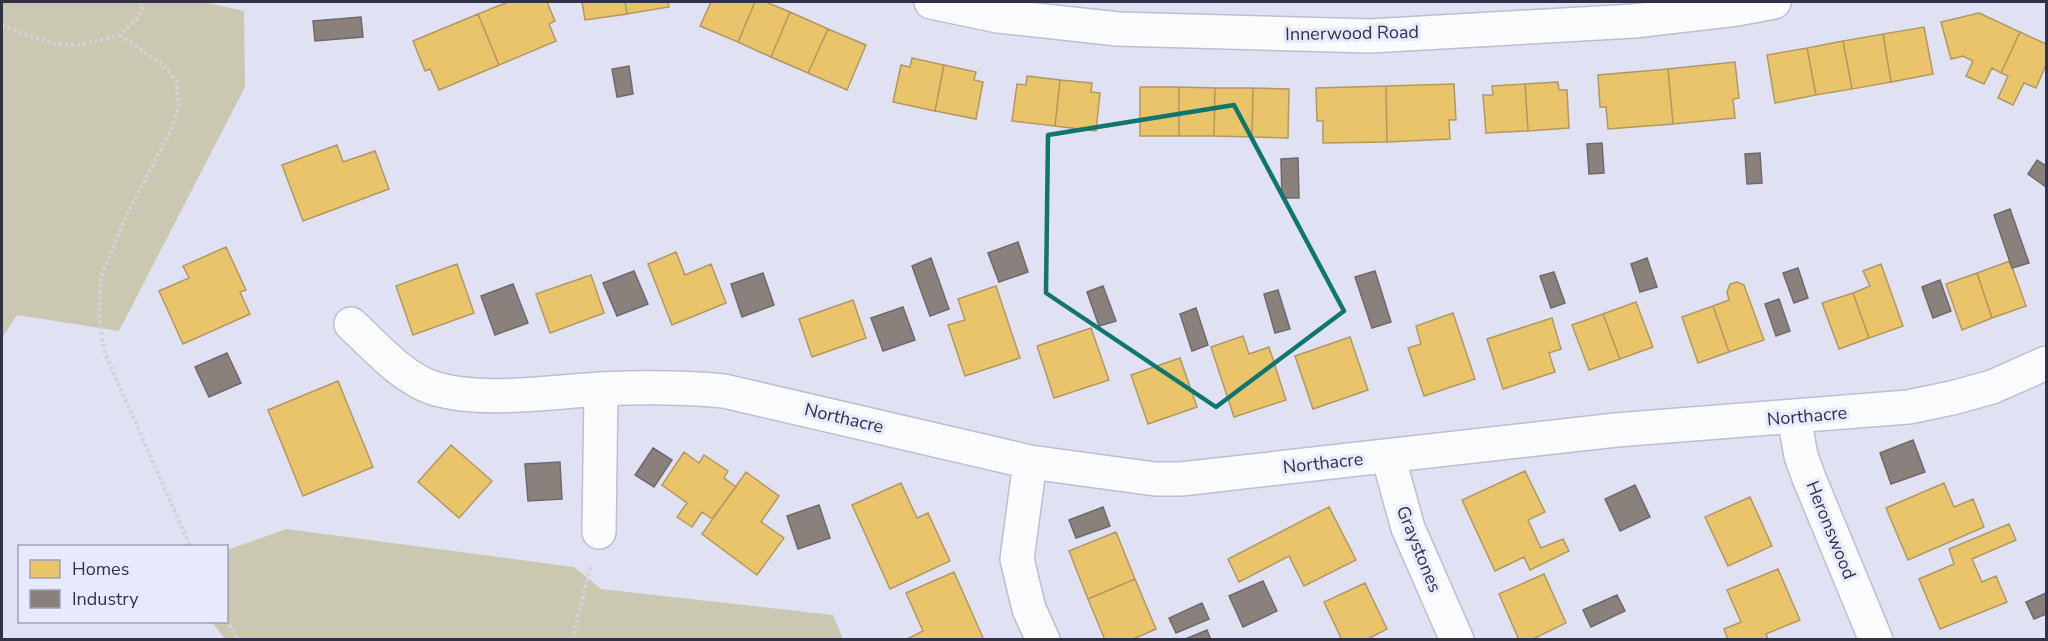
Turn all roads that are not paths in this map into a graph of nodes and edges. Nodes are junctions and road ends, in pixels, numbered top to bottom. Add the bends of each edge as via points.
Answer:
1 (931, 2) edge
2 (1773, 2) edge
3 (1521, 14) edge
4 (351, 324) dead end
5 (2046, 363) edge
6 (601, 389) junction
7 (1794, 417) junction
8 (1388, 456) junction
9 (1030, 462) junction
10 (599, 532) road end
11 (1043, 639) edge
12 (1457, 639) edge
13 (1876, 639) edge

1 - 3 street, Innerwood Road via 998,16 1118,29 1370,36
2 - 3 street, Innerwood Road via 1634,21
4 - 6 street, Northacre via 409,376 432,387 464,394
5 - 7 street, Northacre via 1992,387 1952,398 1908,407
6 - 9 street, Northacre via 672,386 723,391
6 - 10 street
7 - 8 street, Northacre via 1616,430
7 - 13 street, Heronswood via 1809,478
8 - 9 street, Northacre via 1181,479
8 - 12 street, Graystones via 1408,528
9 - 11 street via 1017,559 1029,609

